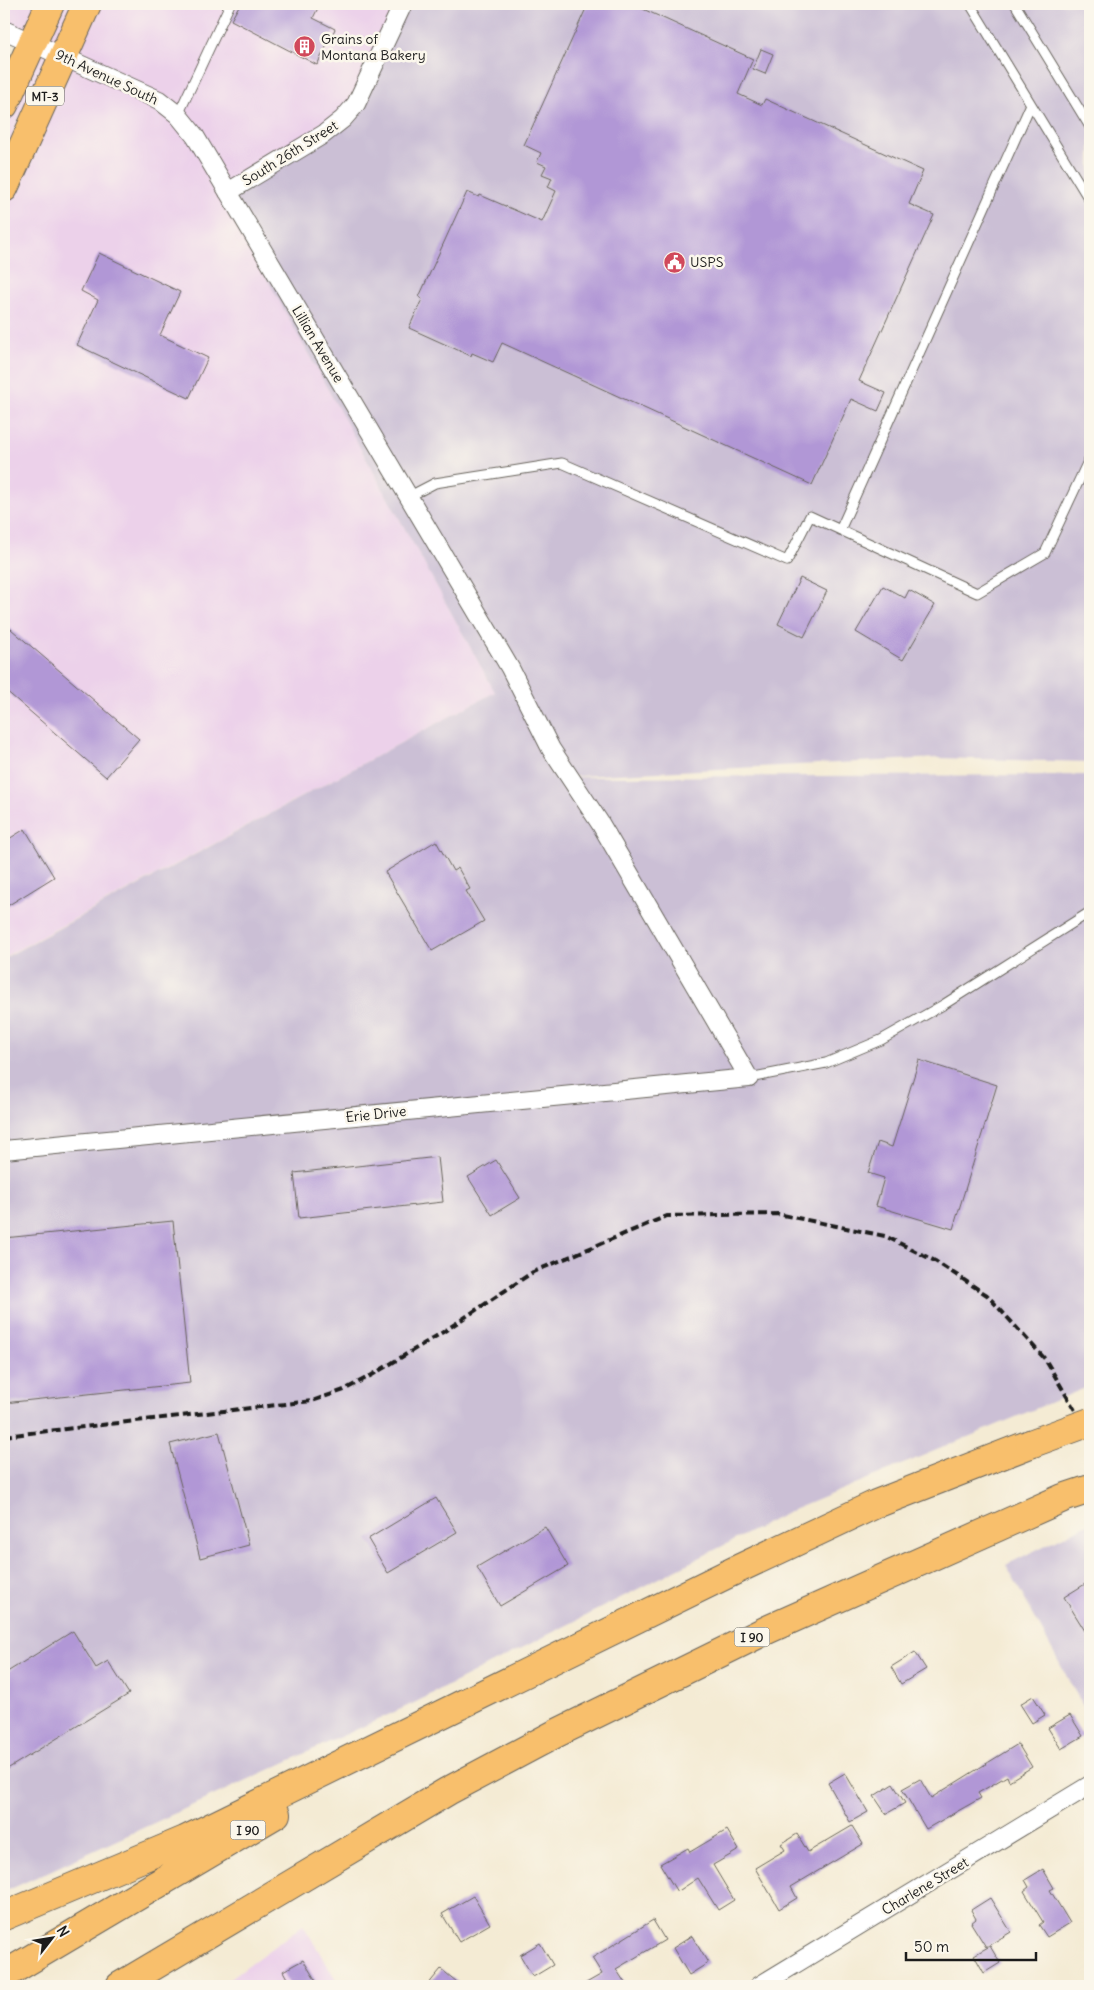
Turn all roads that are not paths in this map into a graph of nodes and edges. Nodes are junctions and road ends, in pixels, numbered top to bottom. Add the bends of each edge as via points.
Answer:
1 (50, 4) edge
2 (87, 4) edge
3 (230, 4) edge
4 (403, 4) edge
5 (970, 4) edge
6 (1015, 4) edge
7 (4, 30) edge
8 (32, 42) junction
9 (62, 58) junction
10 (1031, 104) junction
11 (4, 105) edge
12 (178, 115) junction
13 (1090, 127) edge
14 (4, 188) edge
15 (228, 192) junction
16 (1090, 201) edge
17 (1090, 456) edge
18 (408, 497) junction
19 (840, 530) junction
20 (1090, 912) edge
21 (749, 1078) junction
22 (4, 1150) edge
23 (1090, 1422) edge
24 (1090, 1489) edge
25 (494, 1689) junction
26 (1090, 1785) edge
27 (448, 1792) junction
28 (4, 1916) edge
29 (4, 1976) edge
30 (120, 1986) edge
31 (154, 1986) edge
32 (759, 1986) edge

1 - 8 main road
2 - 9 main road, MT-3
3 - 12 lane
4 - 15 street, South 26th Street via 356,104 343,120
5 - 10 lane
6 - 13 lane
7 - 8 street, 9th Avenue South
8 - 9 street, 9th Avenue South
8 - 11 main road
9 - 12 street, 9th Avenue South via 159,100
9 - 14 main road, MT-3
10 - 16 lane
10 - 19 lane
12 - 15 street, 9th Avenue South via 195,136
15 - 18 street, Lillian Avenue
17 - 19 lane via 1045,553 977,593
18 - 19 lane via 435,483 562,463 787,560 810,516
18 - 21 street, Lillian Avenue via 510,668 551,749 600,823
20 - 21 lane via 882,1040 826,1063
21 - 22 street, Erie Drive
23 - 25 main road, I 90, bridge via 867,1508
24 - 27 main road, I 90 via 769,1628
25 - 28 main road via 185,1840
25 - 29 main road, I 90 via 243,1833
26 - 32 street, Charlene Street
27 - 30 main road, I 90
27 - 31 main road

